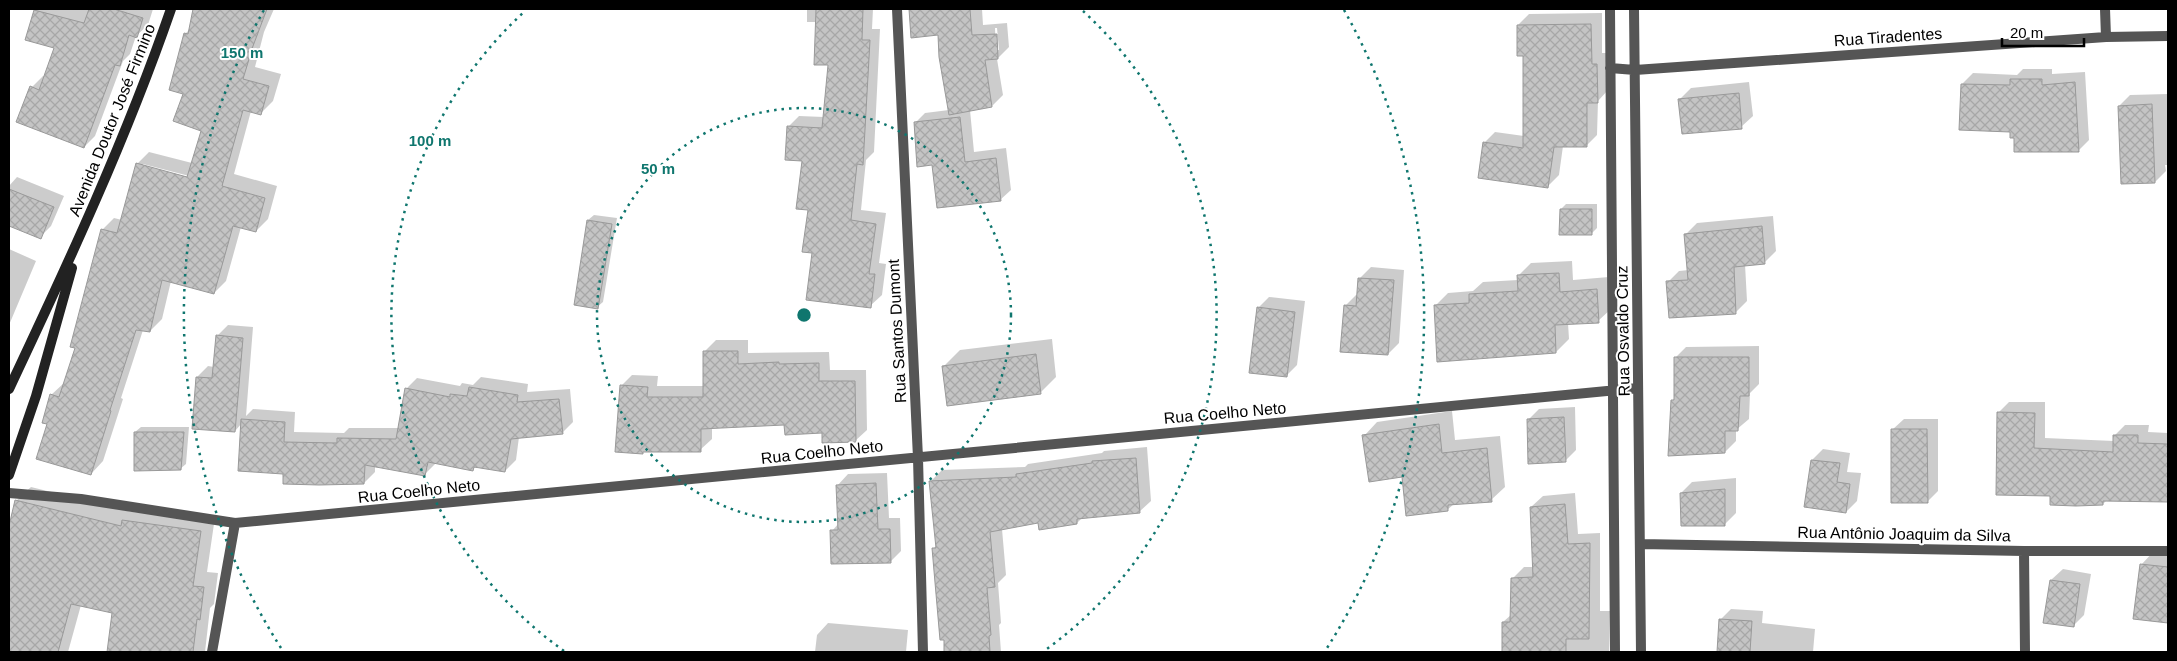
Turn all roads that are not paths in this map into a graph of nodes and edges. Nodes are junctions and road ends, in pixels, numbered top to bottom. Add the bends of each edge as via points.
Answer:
1 (171, 9) edge
2 (897, 9) edge
3 (1610, 9) edge
4 (1634, 9) edge
5 (2105, 9) edge
6 (2168, 36) edge
7 (2106, 37) junction
8 (1610, 68) junction
9 (1634, 70) junction
10 (79, 242) junction
11 (1638, 388) junction
12 (9, 389) edge
13 (1613, 391) junction
14 (918, 458) junction
15 (9, 475) edge
16 (9, 494) edge
17 (235, 523) junction
18 (1640, 544) junction
19 (2024, 551) junction
20 (2168, 551) edge
21 (212, 652) edge
22 (923, 652) edge
23 (1615, 652) edge
24 (1641, 652) edge
25 (2025, 652) edge

1 - 10 street, Avenida Doutor José Firmino
2 - 14 street, Rua Santos Dumont
3 - 8 street, Rua Osvaldo Cruz
4 - 9 street, Rua Osvaldo Cruz
5 - 7 street
6 - 7 street, Rua Tiradentes
7 - 9 street, Rua Tiradentes
8 - 9 street, Rua Tiradentes
8 - 13 street, Rua Osvaldo Cruz
9 - 11 street, Rua Osvaldo Cruz
10 - 12 street, Avenida Doutor José Firmino
10 - 15 street, Avenida Doutor José Firmino via 36,396
11 - 13 street, Rua Coelho Neto
11 - 18 street, Rua Osvaldo Cruz
13 - 14 street, Rua Coelho Neto
13 - 23 street, Rua Osvaldo Cruz
14 - 17 street, Rua Coelho Neto
14 - 22 street, Rua Santos Dumont
16 - 17 street, Rua Coelho Neto via 81,499
17 - 21 street
18 - 19 street, Rua Antônio Joaquim da Silva
18 - 24 street, Rua Osvaldo Cruz
19 - 20 street, Rua Antônio Joaquim da Silva
19 - 25 street

